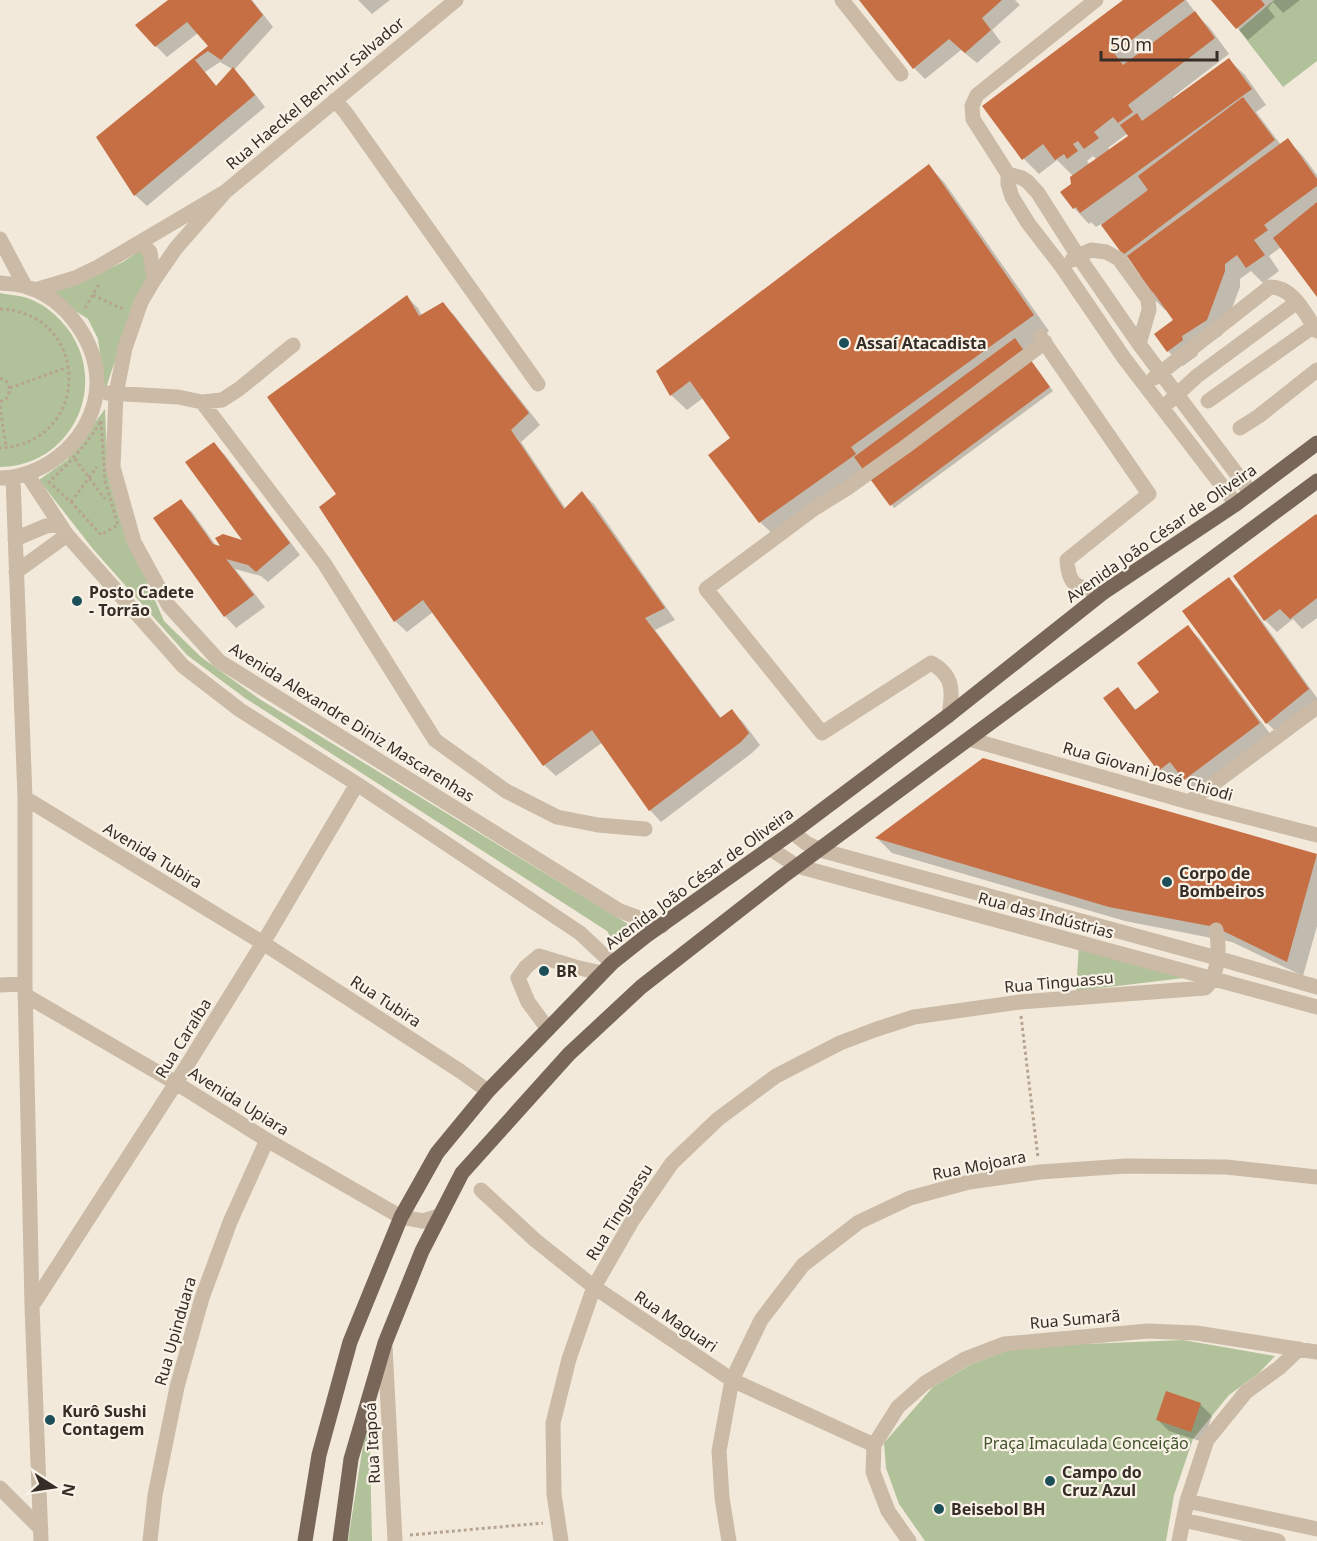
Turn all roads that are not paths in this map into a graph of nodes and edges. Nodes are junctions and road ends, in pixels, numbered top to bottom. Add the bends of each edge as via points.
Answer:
1 (456, 0) edge
2 (842, 0) edge
3 (1096, 0) edge
4 (902, 74) dead end
5 (335, 100) junction
6 (1008, 174) junction
7 (225, 192) junction
8 (0, 239) edge
9 (140, 243) junction
10 (1078, 256) junction
11 (1062, 267) junction
12 (154, 280) junction
13 (0, 283) edge
14 (30, 288) junction
15 (1297, 302) junction
16 (1315, 329) edge
17 (1139, 344) junction
18 (293, 345) dead end
19 (1317, 370) edge
20 (1161, 372) junction
21 (538, 384) dead end
22 (1145, 386) junction
23 (95, 393) junction
24 (116, 394) junction
25 (1177, 394) junction
26 (1208, 401) dead end
27 (202, 402) junction
28 (1162, 407) junction
29 (1240, 428) dead end
30 (1317, 443) edge
31 (13, 477) edge
32 (1317, 481) edge
33 (1251, 492) junction
34 (1236, 504) junction
35 (64, 530) junction
36 (15, 539) junction
37 (16, 572) junction
38 (1104, 592) junction
39 (1317, 707) edge
40 (949, 715) junction
41 (969, 739) junction
42 (357, 784) junction
43 (25, 798) junction
44 (1189, 802) junction
45 (645, 829) dead end
46 (792, 832) junction
47 (1317, 835) edge
48 (769, 848) junction
49 (820, 850) junction
50 (797, 866) junction
51 (662, 926) junction
52 (1216, 930) dead end
53 (263, 943) junction
54 (1217, 958) junction
55 (607, 968) junction
56 (1212, 978) junction
57 (0, 985) edge
58 (1317, 987) edge
59 (25, 989) junction
60 (1317, 1007) edge
61 (548, 1029) junction
62 (176, 1083) junction
63 (488, 1091) junction
64 (267, 1140) junction
65 (1317, 1177) edge
66 (481, 1190) dead end
67 (440, 1216) junction
68 (401, 1217) junction
69 (594, 1287) junction
70 (32, 1306) junction
71 (385, 1343) junction
72 (1299, 1349) junction
73 (1317, 1352) edge
74 (732, 1380) junction
75 (874, 1445) junction
76 (0, 1488) edge
77 (1187, 1501) junction
78 (1184, 1520) junction
79 (1317, 1529) edge
80 (41, 1535) edge
81 (395, 1539) edge
82 (150, 1541) edge
83 (305, 1541) edge
84 (340, 1541) edge
85 (561, 1541) edge
86 (729, 1541) edge
87 (909, 1541) edge
88 (1179, 1541) edge
89 (1278, 1541) edge

1 - 5 street, Rua Haeckel Ben-hur Salvador
2 - 4 street
3 - 6 street via 977,95 972,106 973,119
5 - 7 street, Rua Haeckel Ben-hur Salvador
5 - 21 street
6 - 10 street via 1022,178 1038,193
6 - 11 street via 1012,197
7 - 9 street, Rua Haeckel Ben-hur Salvador
7 - 12 street, Rua Haeckel Ben-hur Salvador
8 - 14 street
9 - 12 street via 150,252
9 - 14 street, Rua Haeckel Ben-hur Salvador via 78,277
10 - 11 street
10 - 17 street
10 - 17 street via 1091,250 1119,259 1148,300
11 - 22 street
12 - 24 street, Rua Haeckel Ben-hur Salvador via 141,302 125,348
13 - 14 street
14 - 23 street via 62,306 82,331 94,361
15 - 16 street
15 - 20 street via 1286,291 1270,287
15 - 25 street
16 - 26 street
17 - 20 street
18 - 27 street via 239,390 222,400
19 - 29 street
20 - 22 street
20 - 25 street
22 - 28 street
23 - 24 street
23 - 31 street via 86,423 71,445 51,463
24 - 27 street
24 - 51 street, Avenida Alexandre Diniz Mascarenhas via 113,467 134,542 169,606 219,661 620,911
25 - 28 street
25 - 33 street
27 - 45 street via 324,563 435,740 506,791 557,817
28 - 34 street
30 - 33 main road, Avenida João César de Oliveira
31 - 35 street
31 - 36 street
32 - 41 main road
33 - 34 main road, Avenida João César de Oliveira
34 - 38 main road, Avenida João César de Oliveira
35 - 36 street via 46,526
35 - 37 street
35 - 42 street via 183,666 240,710
36 - 37 street
37 - 43 street
38 - 40 main road, Avenida João César de Oliveira
38 - 40 street via 1070,580 1067,560 1149,494 1042,339 905,447 706,589 822,733 931,663 948,678 952,697
39 - 44 street
40 - 46 main road, Avenida João César de Oliveira
41 - 44 street, Rua Giovani José Chiodi
41 - 49 main road
42 - 53 street, Rua Caraíba
42 - 55 street via 580,933
43 - 53 street, Avenida Tubira
43 - 59 street
44 - 47 street, Rua Giovani José Chiodi
46 - 48 main road, Avenida João César de Oliveira
46 - 49 street, Rua das Indústrias
48 - 50 street, Rua das Indústrias
48 - 51 main road, Avenida João César de Oliveira
49 - 50 main road
49 - 54 street, Rua das Indústrias
50 - 56 street, Rua das Indústrias
50 - 67 main road via 641,987 569,1054 462,1173
51 - 55 main road, Avenida João César de Oliveira
52 - 54 street
53 - 62 street, Rua Caraíba
53 - 63 street, Rua Tubira
54 - 56 street
54 - 58 street, Rua das Indústrias
55 - 61 main road, Avenida João César de Oliveira
55 - 61 street via 575,968 539,956 526,967 518,978 528,1002
56 - 60 street, Rua das Indústrias
56 - 69 street, Rua Tinguassu via 1199,990 1020,1002 914,1017 840,1043 776,1076 718,1119 672,1163
57 - 59 street
59 - 62 street, Avenida Upiara
59 - 70 street
61 - 63 main road, Avenida João César de Oliveira
62 - 64 street, Avenida Upiara
62 - 70 street, Rua Caraíba
63 - 68 main road, Avenida João César de Oliveira via 437,1153
64 - 68 street, Avenida Upiara
64 - 82 street, Rua Upinduara via 201,1298 154,1495
65 - 74 street, Rua Mojoara via 1226,1167 1126,1166 969,1182 910,1198 859,1222 803,1265 761,1320
66 - 69 street, Rua Maguari
67 - 68 street, Avenida Upiara via 423,1221
67 - 71 main road
68 - 83 main road, Avenida João César de Oliveira via 350,1342 319,1455
69 - 74 street, Rua Maguari
69 - 85 street, Rua Tinguassu via 569,1359 553,1424 554,1494
70 - 80 street
71 - 81 street, Rua Itapoá
71 - 84 main road via 351,1459
72 - 73 street, Rua Sumarã
72 - 75 street, Rua Sumarã via 1196,1333 1158,1332 1004,1344 965,1359 925,1383 898,1407
72 - 77 street via 1246,1392 1207,1440
74 - 75 street, Rua Maguari
74 - 86 street, Rua Mojoara via 719,1451
75 - 87 street via 873,1472 888,1511
76 - 80 street
77 - 78 street
77 - 79 street
78 - 88 street
78 - 89 street

